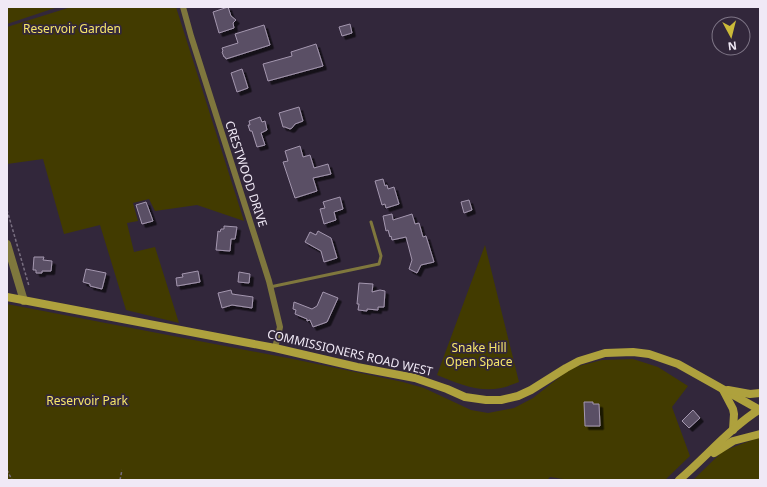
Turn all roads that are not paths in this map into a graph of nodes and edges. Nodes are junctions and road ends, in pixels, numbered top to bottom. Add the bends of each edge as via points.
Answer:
1 (183, 7) edge
2 (372, 222) dead end
3 (7, 244) edge
4 (270, 288) junction
5 (7, 297) edge
6 (24, 301) junction
7 (275, 348) junction
8 (723, 389) junction
9 (760, 393) edge
10 (760, 410) edge
11 (733, 430) junction
12 (760, 434) edge
13 (694, 468) junction
14 (679, 480) edge

1 - 4 street, CRESTWOOD DRIVE
2 - 4 lane via 381,256 379,264
3 - 6 street
4 - 7 street, CRESTWOOD DRIVE via 280,327
5 - 6 main road, COMMISSIONERS ROAD WEST
6 - 7 main road, COMMISSIONERS ROAD WEST
7 - 8 main road, COMMISSIONERS ROAD WEST via 415,378 465,397 486,400 518,396 579,361 605,354 633,352 649,354 678,364
8 - 9 main road via 750,394
8 - 10 main road, COMMISSIONERS ROAD WEST
8 - 11 main road via 733,409
10 - 11 main road
11 - 13 main road
12 - 13 main road via 733,441
13 - 14 main road

